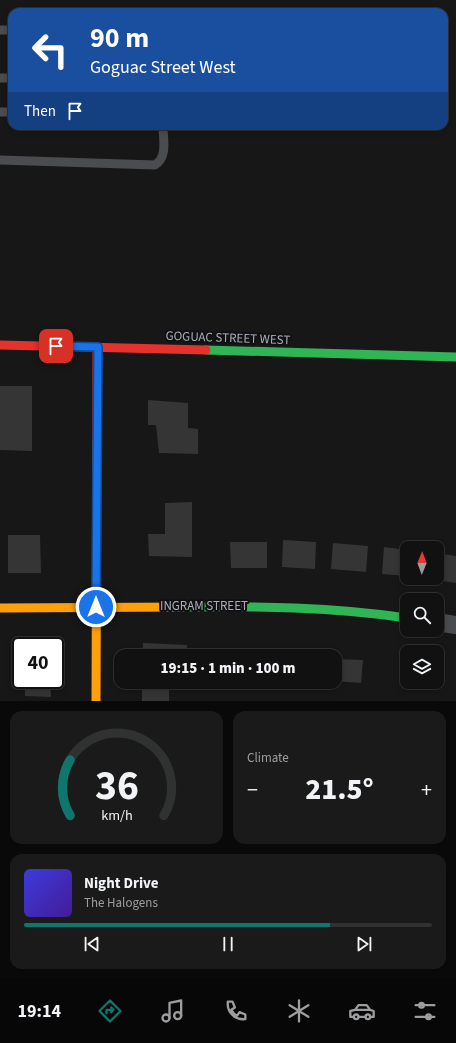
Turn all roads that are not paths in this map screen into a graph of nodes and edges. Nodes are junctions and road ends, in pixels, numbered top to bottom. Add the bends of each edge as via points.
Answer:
1 (163, 130) edge
2 (0, 160) edge
3 (0, 345) edge
4 (98, 347) junction
5 (456, 357) edge
6 (96, 607) junction
7 (0, 608) edge
8 (400, 617) edge
9 (444, 623) edge
10 (456, 625) edge
11 (96, 701) edge

1 - 2 lane via 163,156 155,165
3 - 4 street, GOGUAC STREET WEST
4 - 5 street, GOGUAC STREET WEST
4 - 6 street
6 - 7 street, INGRAM STREET
6 - 8 street, INGRAM STREET via 255,606
6 - 11 street
9 - 10 street

